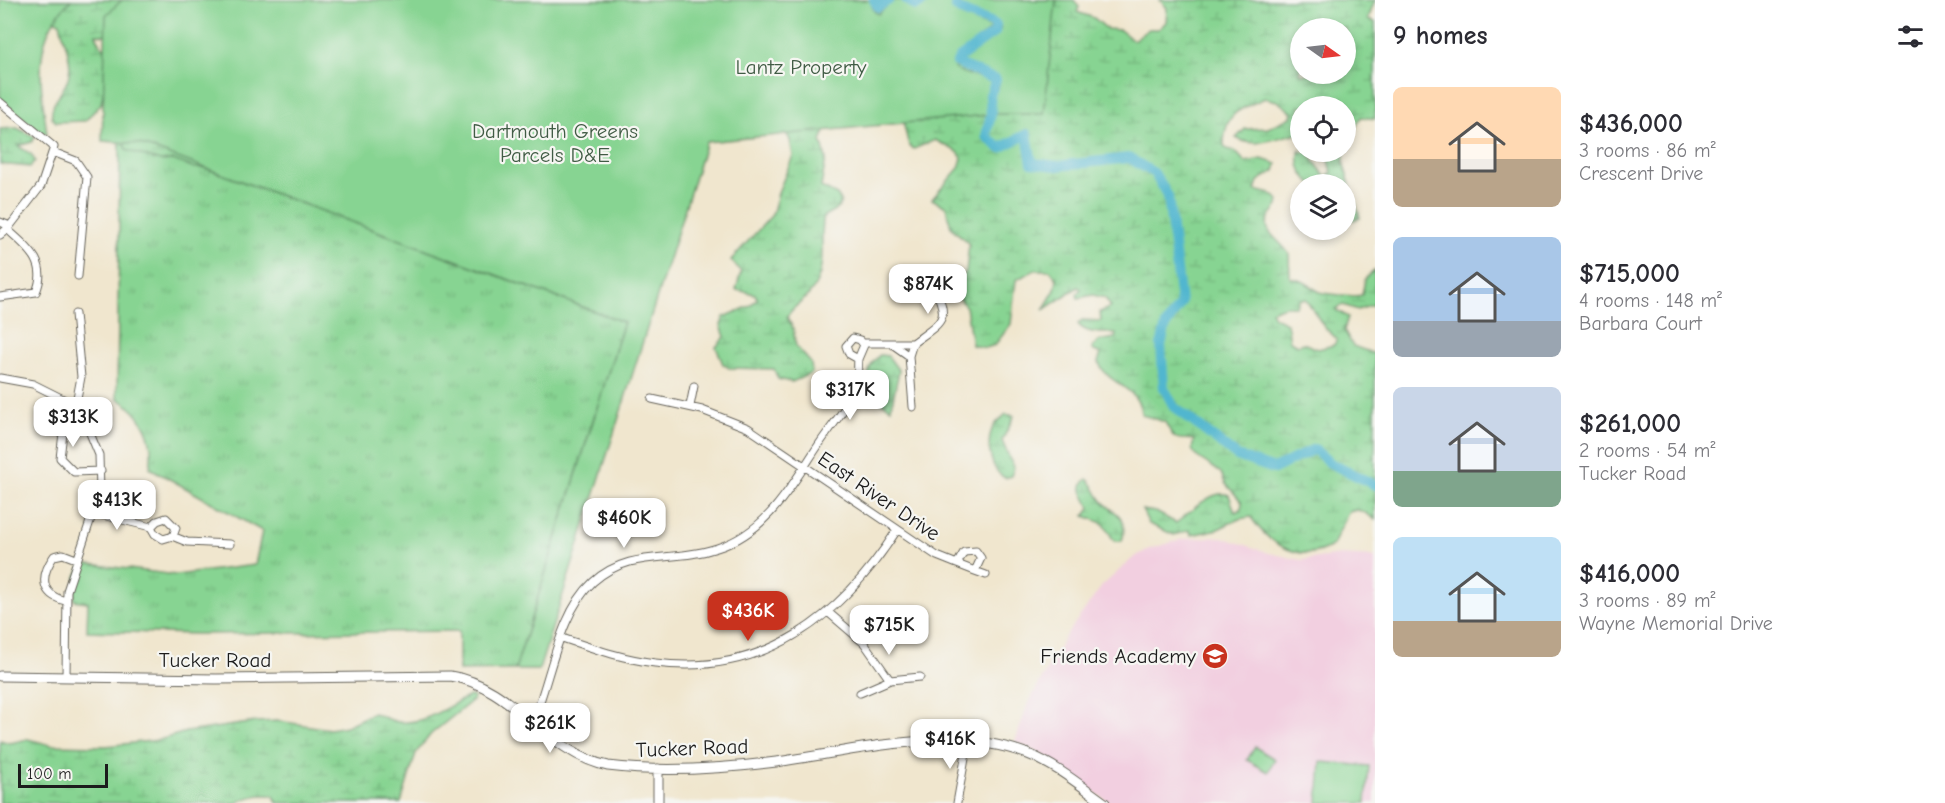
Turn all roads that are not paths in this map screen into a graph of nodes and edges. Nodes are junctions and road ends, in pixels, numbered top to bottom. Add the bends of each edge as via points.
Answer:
1 (0, 102) edge
2 (53, 150) junction
3 (0, 222) edge
4 (8, 228) junction
5 (0, 235) edge
6 (78, 276) dead end
7 (933, 285) dead end
8 (0, 297) edge
9 (75, 314) dead end
10 (863, 343) junction
11 (892, 344) junction
12 (913, 344) junction
13 (909, 356) junction
14 (858, 359) junction
15 (0, 378) edge
16 (694, 386) dead end
17 (652, 399) dead end
18 (690, 406) junction
19 (72, 407) junction
20 (913, 407) dead end
21 (805, 467) junction
22 (101, 471) junction
23 (94, 513) junction
24 (151, 527) junction
25 (897, 530) junction
26 (172, 536) junction
27 (230, 544) dead end
28 (76, 559) junction
29 (957, 564) junction
30 (975, 571) junction
31 (986, 575) dead end
32 (66, 601) junction
33 (829, 613) junction
34 (562, 638) junction
35 (0, 676) edge
36 (66, 677) junction
37 (920, 677) dead end
38 (890, 680) junction
39 (860, 693) dead end
40 (532, 723) junction
41 (968, 742) junction
42 (658, 769) junction
43 (658, 803) edge
44 (957, 803) edge
45 (1105, 803) edge

1 - 2 street
2 - 4 street via 41,186
2 - 6 street via 76,161 87,177
3 - 4 street
4 - 5 street
4 - 8 street via 37,258 38,285 34,293
7 - 12 street via 943,304 944,318
9 - 19 street via 81,377
10 - 11 street
10 - 14 street via 864,350
10 - 14 street via 854,338 846,345
11 - 12 street
11 - 13 street
12 - 13 street
13 - 20 street
14 - 21 street via 854,390
15 - 19 street via 40,386
16 - 18 street
17 - 18 street, East River Drive
18 - 21 street, East River Drive via 748,428
19 - 22 street via 93,436
19 - 22 street via 65,417 60,458 74,472
21 - 25 street, East River Drive
21 - 34 street via 769,515 741,539 704,552 632,559 602,573 577,601
22 - 23 street
23 - 24 street
23 - 28 street
24 - 26 street via 158,537
24 - 26 street via 162,518 170,520 176,528
25 - 29 street, East River Drive
25 - 33 street via 861,580
26 - 27 street via 197,544
28 - 32 street
28 - 32 street via 63,554 54,556 47,565 48,593
29 - 30 street, East River Drive
29 - 30 street, East River Drive via 964,552 974,550 981,558
30 - 31 street, East River Drive
32 - 36 street
33 - 34 street via 799,634 769,648 690,665 642,661
33 - 38 street via 864,643
34 - 40 street
35 - 36 main road, Tucker Road
36 - 40 main road, Tucker Road via 450,676 484,686
37 - 38 street
38 - 39 street
40 - 42 main road, Tucker Road via 591,762
41 - 42 main road, Tucker Road via 914,742 738,766
41 - 44 street
41 - 45 main road, Tucker Road via 1034,757
42 - 43 main road

